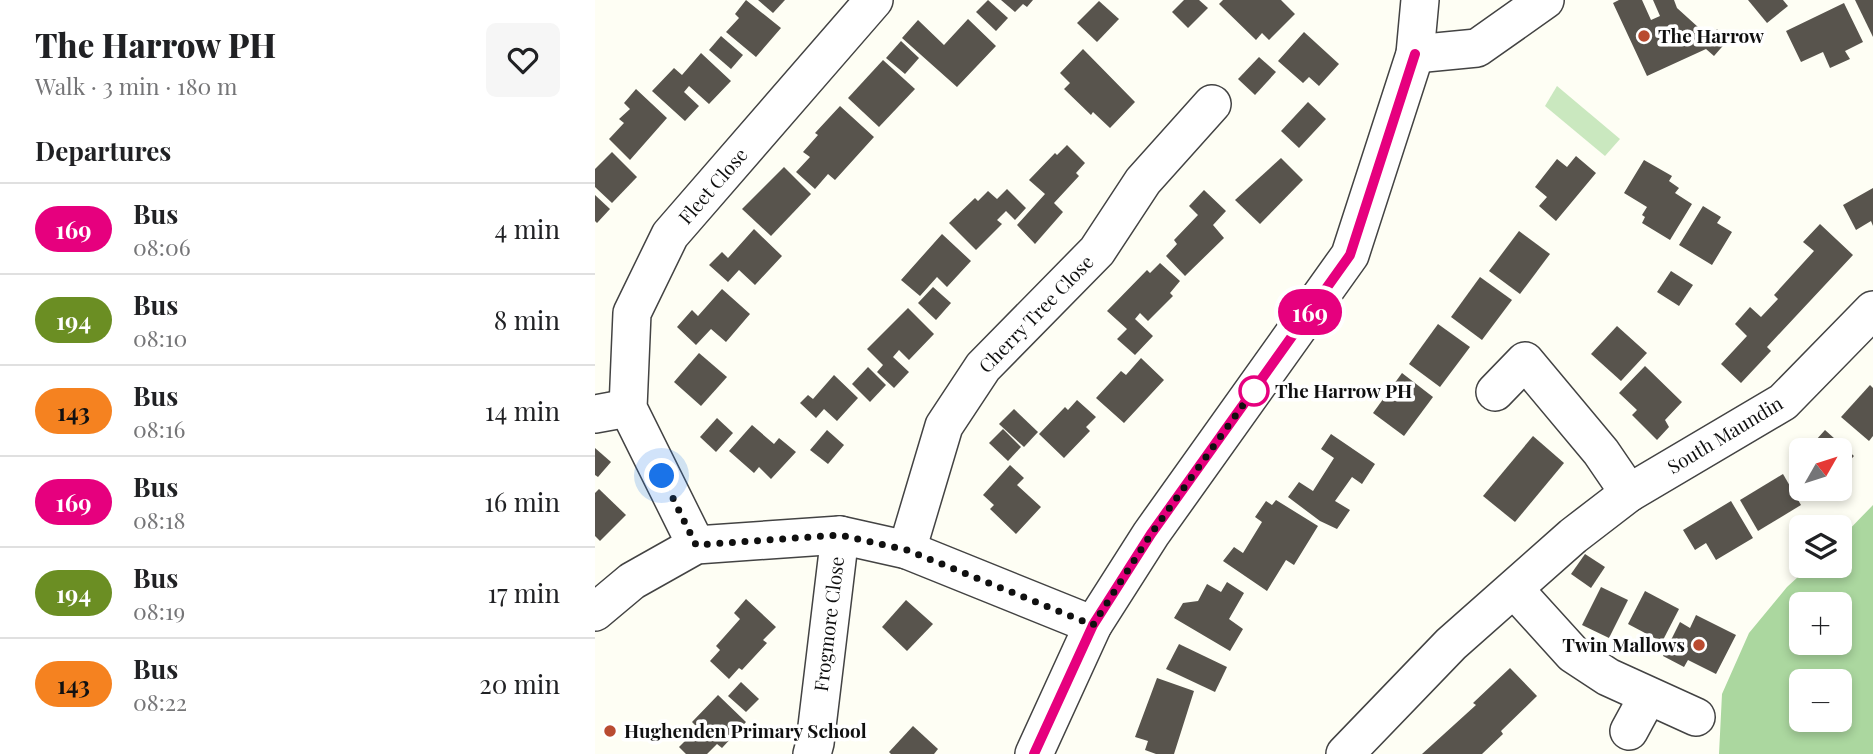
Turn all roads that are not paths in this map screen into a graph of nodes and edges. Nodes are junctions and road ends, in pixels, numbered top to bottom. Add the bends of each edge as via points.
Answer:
1 (874, 0) edge
2 (1420, 0) edge
3 (1545, 0) edge
4 (1415, 54) junction
5 (1212, 104) dead end
6 (1873, 310) edge
7 (1495, 392) dead end
8 (611, 411) edge
9 (1629, 493) junction
10 (840, 535) junction
11 (696, 545) junction
12 (907, 550) junction
13 (1514, 589) junction
14 (595, 612) edge
15 (1093, 625) junction
16 (1648, 696) junction
17 (1696, 717) dead end
18 (1629, 731) dead end
19 (812, 754) edge
20 (1034, 754) edge
21 (1345, 754) edge

1 - 8 street, Fleet Close via 670,235 632,313
2 - 4 street
3 - 4 street via 1477,48
4 - 15 street via 1350,255 1151,534
5 - 12 street, Cherry Tree Close via 1143,181 1097,251 983,367 944,426
6 - 9 street, South Maundin via 1783,402
7 - 9 street via 1525,360
8 - 11 street, Fleet Close
9 - 13 street, South Maundin
10 - 11 street
10 - 12 street
10 - 19 street, Frogmore Close
11 - 14 street via 632,581
12 - 15 street
13 - 16 street via 1573,654
13 - 21 street, South Maundin via 1451,644
15 - 20 street
16 - 17 street
16 - 18 street

